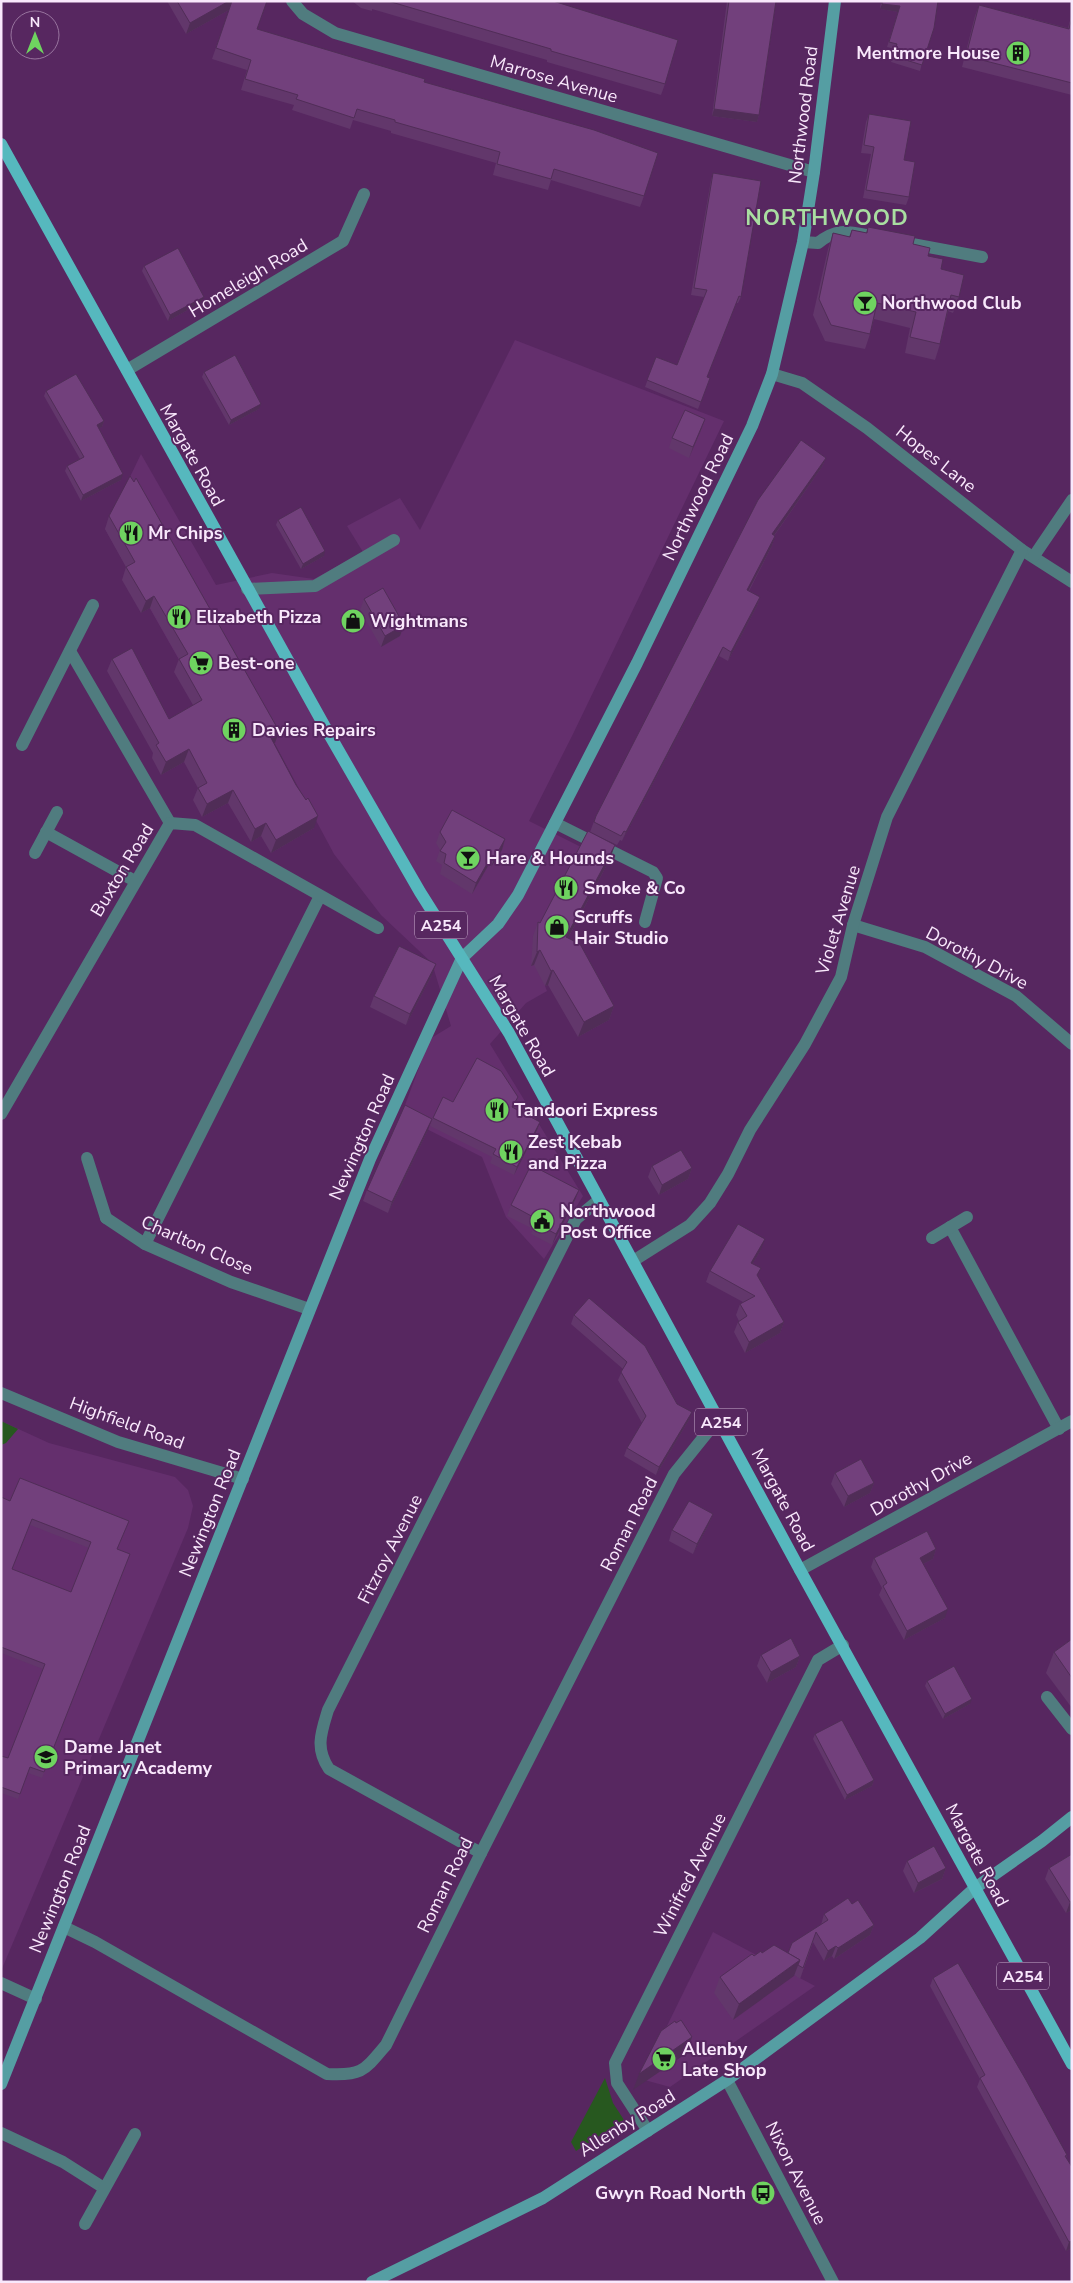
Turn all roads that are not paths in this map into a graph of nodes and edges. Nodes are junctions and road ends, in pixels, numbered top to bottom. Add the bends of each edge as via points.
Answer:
1 (292, 1) edge
2 (835, 1) edge
3 (1, 144) edge
4 (814, 172) junction
5 (364, 194) dead end
6 (803, 242) junction
7 (982, 257) dead end
8 (127, 370) junction
9 (772, 374) junction
10 (1072, 500) edge
11 (394, 540) dead end
12 (1028, 553) junction
13 (1072, 582) edge
14 (247, 589) junction
15 (93, 605) dead end
16 (70, 651) junction
17 (22, 745) dead end
18 (57, 812) dead end
19 (170, 822) junction
20 (555, 822) junction
21 (46, 832) junction
22 (35, 853) dead end
23 (135, 881) junction
24 (320, 896) junction
25 (645, 922) dead end
26 (854, 925) junction
27 (378, 928) dead end
28 (462, 958) junction
29 (1072, 1044) edge
30 (1, 1114) edge
31 (87, 1158) dead end
32 (599, 1200) junction
33 (967, 1217) dead end
34 (950, 1227) junction
35 (932, 1238) dead end
36 (145, 1244) junction
37 (633, 1261) junction
38 (309, 1308) junction
39 (1, 1393) edge
40 (719, 1418) junction
41 (1072, 1420) edge
42 (1059, 1429) junction
43 (243, 1480) junction
44 (800, 1570) junction
45 (843, 1645) junction
46 (1047, 1696) dead end
47 (1072, 1729) edge
48 (1072, 1817) edge
49 (481, 1853) junction
50 (975, 1888) junction
51 (64, 1927) junction
52 (1, 1983) edge
53 (36, 1999) junction
54 (1072, 2064) edge
55 (727, 2080) junction
56 (1, 2084) edge
57 (648, 2131) junction
58 (1, 2133) edge
59 (135, 2134) dead end
60 (104, 2188) junction
61 (85, 2224) dead end
62 (829, 2280) edge
63 (372, 2282) edge

1 - 4 street, Marrose Avenue via 303,14 334,33
2 - 4 street, Northwood Road
3 - 8 main road, Margate Road / A254
4 - 6 street, Northwood Road
5 - 8 street, Homeleigh Road via 343,241
6 - 7 street via 818,244 830,234 848,232
6 - 9 street, Northwood Road
8 - 14 main road, Margate Road / A254
9 - 12 street, Hopes Lane via 802,383 867,428
9 - 20 street, Northwood Road via 752,426 637,663
10 - 12 street, Violet Avenue
11 - 14 street via 315,586
12 - 13 street, Hopes Lane
12 - 26 street, Violet Avenue via 887,818
14 - 28 main road, Margate Road / A254 via 420,892
15 - 16 street
16 - 17 street
16 - 19 street
18 - 21 street
19 - 23 street, Buxton Road
19 - 24 street, Buxton Road via 196,825
20 - 25 street via 658,878
20 - 28 street, Northwood Road via 508,910
21 - 22 street
21 - 23 street
23 - 30 street, Buxton Road
24 - 27 street, Buxton Road
24 - 36 street
26 - 29 street, Dorothy Drive via 925,947 1016,996
26 - 37 street, Violet Avenue via 841,977 710,1203 690,1225
28 - 32 main road, Margate Road / A254 via 509,1033
28 - 38 street, Newington Road via 370,1159
31 - 36 street, Charlton Close via 106,1218
32 - 37 main road, Margate Road / A254
32 - 49 street, Fitzroy Avenue via 576,1219 328,1710 320,1737 322,1758 329,1770
33 - 34 street
34 - 35 street
34 - 42 street
36 - 38 street, Charlton Close via 231,1282
37 - 40 main road, Margate Road / A254
38 - 43 street, Newington Road
39 - 43 street, Highfield Road via 118,1442
40 - 44 main road, Margate Road / A254
40 - 49 street, Roman Road via 674,1474
41 - 42 street, Dorothy Drive
42 - 44 street, Dorothy Drive
43 - 51 street, Newington Road
44 - 45 main road, Margate Road / A254
45 - 50 main road, Margate Road / A254
45 - 57 street, Winifred Avenue via 818,1660 615,2063 617,2083
46 - 47 street
48 - 50 street, Allenby Road
49 - 51 street, Roman Road via 386,2045 366,2069 350,2075 327,2074
50 - 54 main road, Margate Road / A254
50 - 55 street, Allenby Road via 920,1938
51 - 53 street, Newington Road
52 - 53 street
53 - 56 street, Newington Road
55 - 57 street, Allenby Road
55 - 62 street, Nixon Avenue
57 - 63 street, Allenby Road via 543,2198
58 - 60 street via 63,2162
59 - 60 street
60 - 61 street

